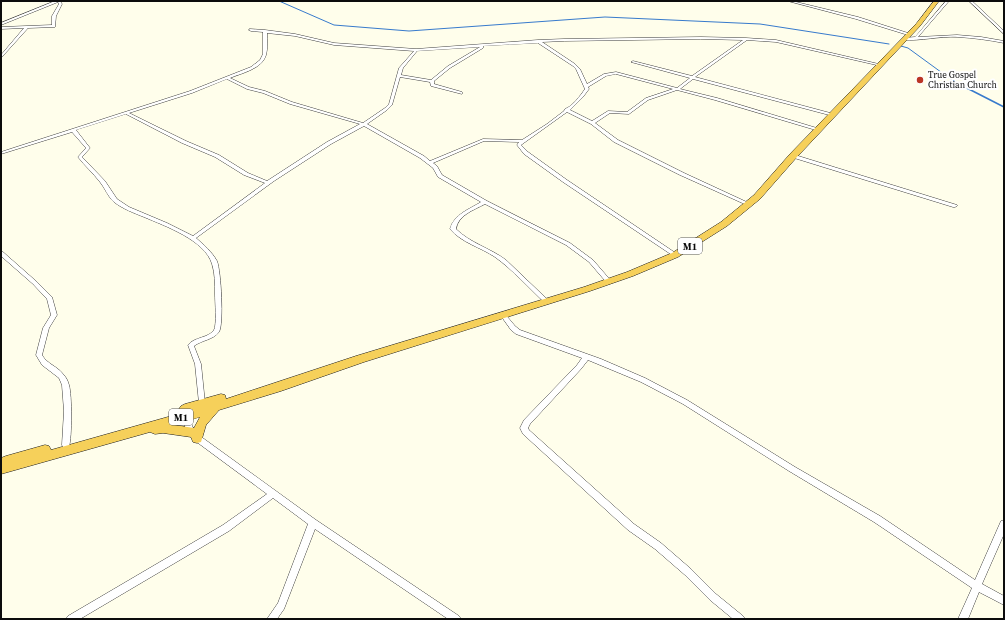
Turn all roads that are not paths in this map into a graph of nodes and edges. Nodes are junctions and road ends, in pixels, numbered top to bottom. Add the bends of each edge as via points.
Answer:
1 (58, 1) edge
2 (789, 1) edge
3 (808, 1) edge
4 (937, 1) edge
5 (948, 1) edge
6 (970, 1) edge
7 (804, 4) junction
8 (1, 24) edge
9 (27, 27) junction
10 (1, 28) edge
11 (251, 30) dead end
12 (264, 31) junction
13 (1004, 32) edge
14 (909, 37) junction
15 (746, 39) junction
16 (537, 41) junction
17 (1004, 42) edge
18 (484, 46) junction
19 (416, 50) junction
20 (1, 57) edge
21 (633, 62) dead end
22 (881, 65) junction
23 (400, 76) junction
24 (693, 77) junction
25 (228, 78) junction
26 (432, 81) junction
27 (586, 86) junction
28 (677, 89) junction
29 (460, 93) dead end
30 (566, 110) junction
31 (126, 113) junction
32 (833, 116) junction
33 (592, 123) junction
34 (364, 124) junction
35 (73, 130) junction
36 (819, 130) junction
37 (523, 141) junction
38 (1, 153) edge
39 (793, 156) junction
40 (430, 163) junction
41 (268, 183) junction
42 (485, 202) junction
43 (749, 204) junction
44 (955, 206) dead end
45 (193, 238) junction
46 (1, 253) edge
47 (675, 254) junction
48 (609, 282) junction
49 (547, 302) junction
50 (503, 315) junction
51 (587, 356) junction
52 (360, 359) junction
53 (202, 403) junction
54 (217, 406) junction
55 (184, 413) junction
56 (128, 434) junction
57 (194, 435) junction
58 (66, 445) junction
59 (1, 462) edge
60 (1, 469) edge
61 (273, 494) junction
62 (313, 523) junction
63 (1004, 524) edge
64 (977, 586) junction
65 (1004, 601) edge
66 (71, 619) edge
67 (272, 619) edge
68 (456, 619) edge
69 (740, 619) edge
70 (964, 619) edge

1 - 8 street
1 - 9 street via 61,4 54,16 54,26
2 - 7 street
3 - 7 street
4 - 14 highway, M1
5 - 14 street
6 - 13 street
7 - 14 street via 857,18
9 - 10 street
9 - 20 street
11 - 12 street
12 - 19 street via 334,44
12 - 25 street via 262,61
14 - 17 street via 962,36
14 - 22 highway, M1
15 - 16 street
15 - 22 street via 776,41
15 - 24 street
16 - 18 street
16 - 27 street via 574,65
18 - 19 street
18 - 26 street via 449,67
19 - 23 street via 401,68
21 - 24 street
22 - 32 highway, M1
23 - 26 street
23 - 34 street via 391,104
24 - 28 street
24 - 32 street
25 - 31 street
25 - 34 street via 291,103
26 - 29 street via 432,85
27 - 28 street via 616,73
27 - 30 street via 586,91
28 - 33 street via 648,99 628,113 609,112
28 - 36 street
30 - 33 street
30 - 37 street
31 - 35 street
31 - 41 street
32 - 36 highway, M1
33 - 43 street via 616,141
34 - 40 street
34 - 41 street via 329,143
35 - 38 street
35 - 45 street via 88,148 80,157 103,182 115,200 135,213
36 - 39 highway, M1
37 - 40 street via 483,140
37 - 47 street via 519,145 526,153
39 - 43 highway, M1
39 - 44 street
40 - 42 street via 440,176
41 - 45 street
42 - 48 street via 568,244 591,261
42 - 49 street via 458,219 453,229 460,236 497,257
43 - 47 highway, M1 via 706,236
45 - 53 street via 215,264 217,276 217,330 190,345 198,364
46 - 58 street via 50,298 54,315 46,328 39,355 43,363 57,370 65,381
47 - 48 highway, M1
48 - 49 highway, M1
49 - 50 highway, M1
50 - 51 street via 518,332
50 - 52 highway, M1
51 - 64 street via 685,402 877,520
51 - 69 street via 526,422 526,432 631,527 683,567
52 - 53 highway, M1
52 - 54 highway, M1
53 - 55 highway, M1
54 - 55 highway, M1
54 - 57 highway
55 - 56 highway, M1
55 - 57 street
55 - 58 highway, M1
56 - 57 highway via 163,428
56 - 60 highway, M1
57 - 61 street
58 - 59 highway, M1
61 - 62 street
61 - 66 street via 226,528
62 - 67 street via 281,606
62 - 68 street
63 - 64 street
64 - 65 street
64 - 70 street

